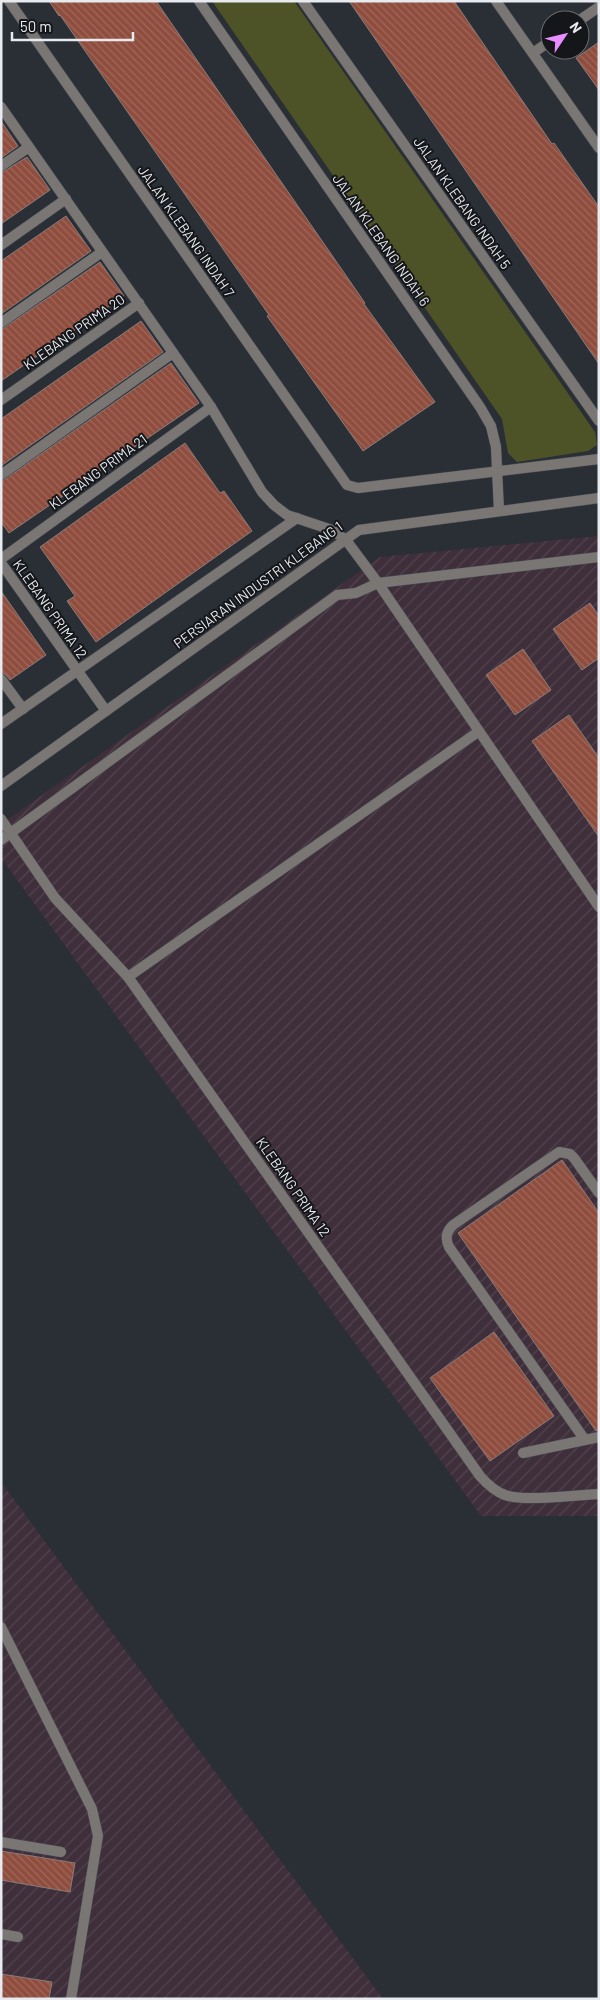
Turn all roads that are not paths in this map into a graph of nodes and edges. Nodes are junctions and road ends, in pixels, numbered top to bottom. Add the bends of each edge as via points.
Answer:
1 (9, 1) edge
2 (199, 1) edge
3 (303, 1) edge
4 (496, 1) edge
5 (540, 48) edge
6 (533, 53) junction
7 (1, 107) edge
8 (29, 147) junction
9 (599, 148) edge
10 (1, 166) edge
11 (66, 200) junction
12 (1, 245) edge
13 (102, 252) junction
14 (139, 303) junction
15 (1, 323) edge
16 (173, 353) junction
17 (1, 400) edge
18 (211, 407) junction
19 (599, 421) edge
20 (599, 459) edge
21 (498, 472) junction
22 (1, 475) edge
23 (599, 498) edge
24 (499, 511) junction
25 (297, 518) junction
26 (346, 540) junction
27 (599, 558) edge
28 (1, 559) edge
29 (1, 563) edge
30 (378, 583) junction
31 (77, 671) junction
32 (1, 679) edge
33 (22, 709) junction
34 (106, 711) junction
35 (1, 724) edge
36 (478, 732) junction
37 (1, 786) edge
38 (1, 819) edge
39 (11, 834) junction
40 (1, 840) edge
41 (599, 907) edge
42 (128, 977) junction
43 (599, 1194) edge
44 (599, 1437) edge
45 (585, 1440) junction
46 (523, 1453) dead end
47 (599, 1494) edge
48 (1, 1627) edge
49 (1, 1842) edge
50 (61, 1852) dead end
51 (1, 1934) edge
52 (18, 1937) dead end
53 (72, 1999) edge

1 - 21 street, JALAN KLEBANG INDAH 7 via 348,484 354,488
2 - 21 street, JALAN KLEBANG INDAH 6 via 480,407 491,426
3 - 19 street, JALAN KLEBANG INDAH 5
4 - 6 street
5 - 6 street
6 - 9 street
7 - 8 street
8 - 10 street
8 - 11 street
11 - 12 street
11 - 13 street
13 - 14 street
13 - 15 street
14 - 16 street
14 - 17 street, KLEBANG PRIMA 20
16 - 18 street
16 - 22 street
18 - 25 street via 262,492 281,510
18 - 28 street, KLEBANG PRIMA 21
20 - 21 street
21 - 24 street, JALAN KLEBANG INDAH 6
23 - 24 street, PERSIARAN INDUSTRI KLEBANG 1
24 - 26 street, PERSIARAN INDUSTRI KLEBANG 1 via 362,529
25 - 26 street via 332,530
25 - 31 street
26 - 30 street
26 - 34 street, PERSIARAN INDUSTRI KLEBANG 1
27 - 30 street
29 - 31 street, KLEBANG PRIMA 12
30 - 36 street
30 - 39 street via 356,593 337,595
31 - 33 street
31 - 34 street, KLEBANG PRIMA 12
32 - 33 street
33 - 35 street
34 - 37 street, PERSIARAN INDUSTRI KLEBANG 1
36 - 41 street
36 - 42 street
38 - 39 street, KLEBANG PRIMA 12
39 - 40 street
39 - 42 street, KLEBANG PRIMA 12 via 55,898
42 - 47 street, KLEBANG PRIMA 12 via 480,1476 492,1488 519,1499
43 - 45 street via 574,1158 559,1152 453,1225 446,1236 449,1247
44 - 45 street
45 - 46 street
48 - 53 street via 92,1808 98,1836
49 - 50 street
51 - 52 street

